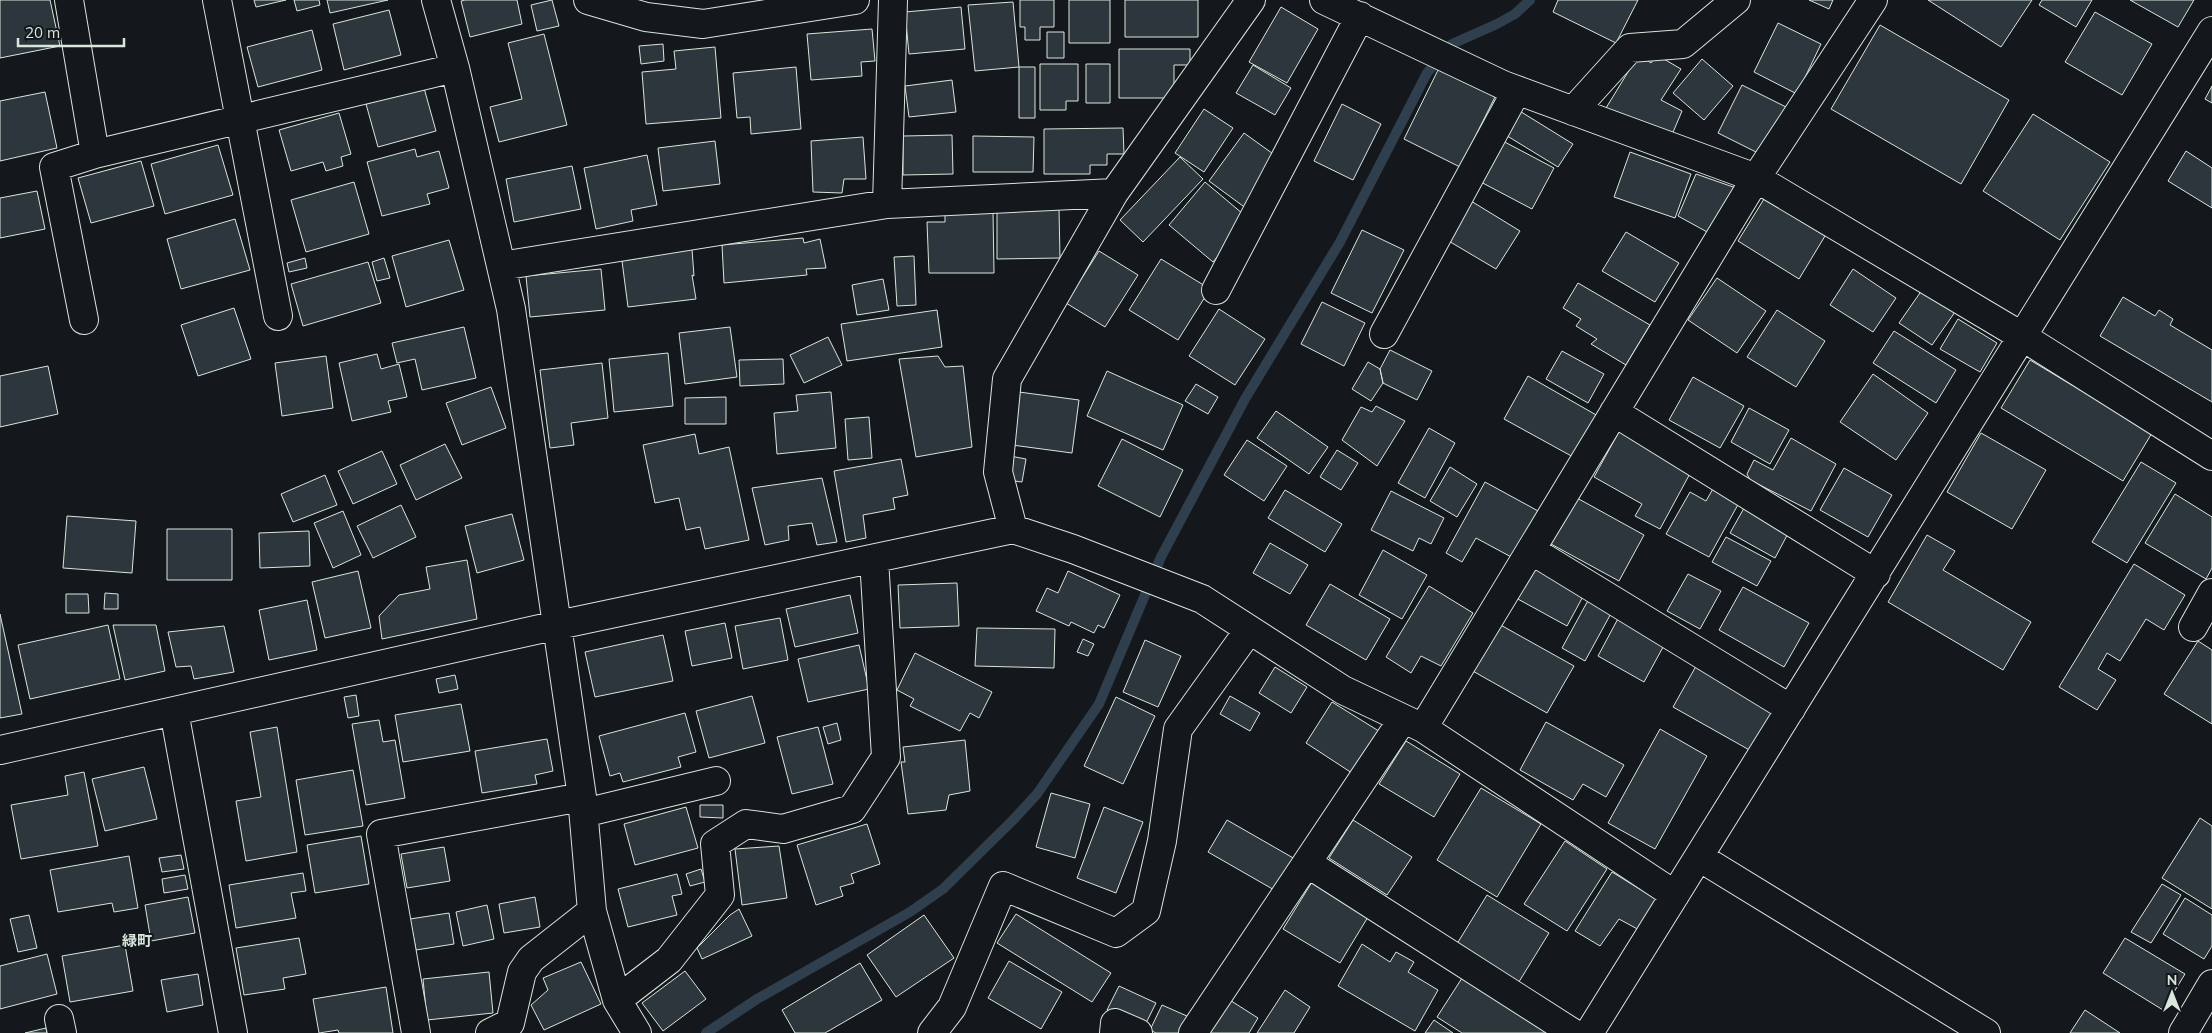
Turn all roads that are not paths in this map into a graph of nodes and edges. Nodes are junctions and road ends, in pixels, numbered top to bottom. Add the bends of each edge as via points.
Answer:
1 (68, 0) edge
2 (217, 0) edge
3 (436, 0) edge
4 (588, 0) edge
5 (854, 0) edge
6 (893, 0) edge
7 (1251, 0) edge
8 (1324, 0) edge
9 (1736, 0) edge
10 (1873, 0) edge
11 (702, 12) edge
12 (1360, 16) junction
13 (2212, 31) edge
14 (455, 68) junction
15 (1516, 90) junction
16 (1573, 111) junction
17 (240, 118) junction
18 (95, 154) junction
19 (1756, 178) junction
20 (1114, 193) junction
21 (887, 204) junction
22 (501, 266) junction
23 (1216, 290) dead end
24 (278, 316) dead end
25 (84, 320) dead end
26 (1384, 334) dead end
27 (2023, 338) junction
28 (1614, 412) junction
29 (2212, 456) edge
30 (1013, 530) junction
31 (1531, 550) junction
32 (874, 559) junction
33 (1876, 574) junction
34 (2212, 593) edge
35 (558, 625) junction
36 (2193, 627) dead end
37 (1250, 630) junction
38 (1791, 709) junction
39 (174, 712) junction
40 (1413, 723) junction
41 (0, 750) edge
42 (716, 781) dead end
43 (583, 805) junction
44 (1699, 857) junction
45 (1307, 863) junction
46 (1675, 895) junction
47 (592, 911) junction
48 (2212, 984) edge
49 (617, 1000) junction
50 (233, 1033) edge
51 (416, 1033) edge
52 (490, 1033) edge
53 (638, 1033) edge
54 (932, 1033) edge
55 (1114, 1033) edge
56 (1138, 1033) edge
57 (1194, 1033) edge
58 (1573, 1033) edge
59 (1589, 1033) edge
60 (1986, 1033) edge
61 (2184, 1033) edge

1 - 18 street
2 - 17 street
3 - 14 street
4 - 11 street via 646,17
5 - 11 street
6 - 21 street
7 - 20 street
8 - 12 street
9 - 16 street via 1683,44 1630,48
10 - 19 street
12 - 15 street
12 - 23 street
13 - 27 street
14 - 17 street
14 - 22 street
15 - 16 street
15 - 26 street
16 - 19 street
17 - 18 street
17 - 24 street
18 - 25 street via 54,167
19 - 27 street
19 - 28 street
20 - 21 street
20 - 30 street via 1007,378 998,472
21 - 22 street
22 - 35 street via 511,309
27 - 29 street
27 - 33 street
28 - 31 street
28 - 33 street
30 - 32 street
30 - 37 street via 1073,549 1202,599
31 - 38 street
31 - 40 street
32 - 35 street
32 - 49 street via 886,757 852,809 783,829 746,824 714,844 720,895 669,960
33 - 38 street
34 - 36 street
35 - 39 street
35 - 43 street
37 - 40 street via 1343,690
37 - 54 street via 1178,728 1162,841 1146,911 1116,933 1003,886 952,1008
38 - 44 street
39 - 41 street
39 - 50 street
40 - 45 street
40 - 46 street
42 - 43 street
43 - 47 street
43 - 51 street via 382,834
44 - 46 street
44 - 60 street
45 - 57 street
45 - 58 street
46 - 59 street
47 - 49 street
47 - 52 street via 531,959 522,972 510,1023
48 - 61 street
49 - 53 street
55 - 56 street via 1115,1023

